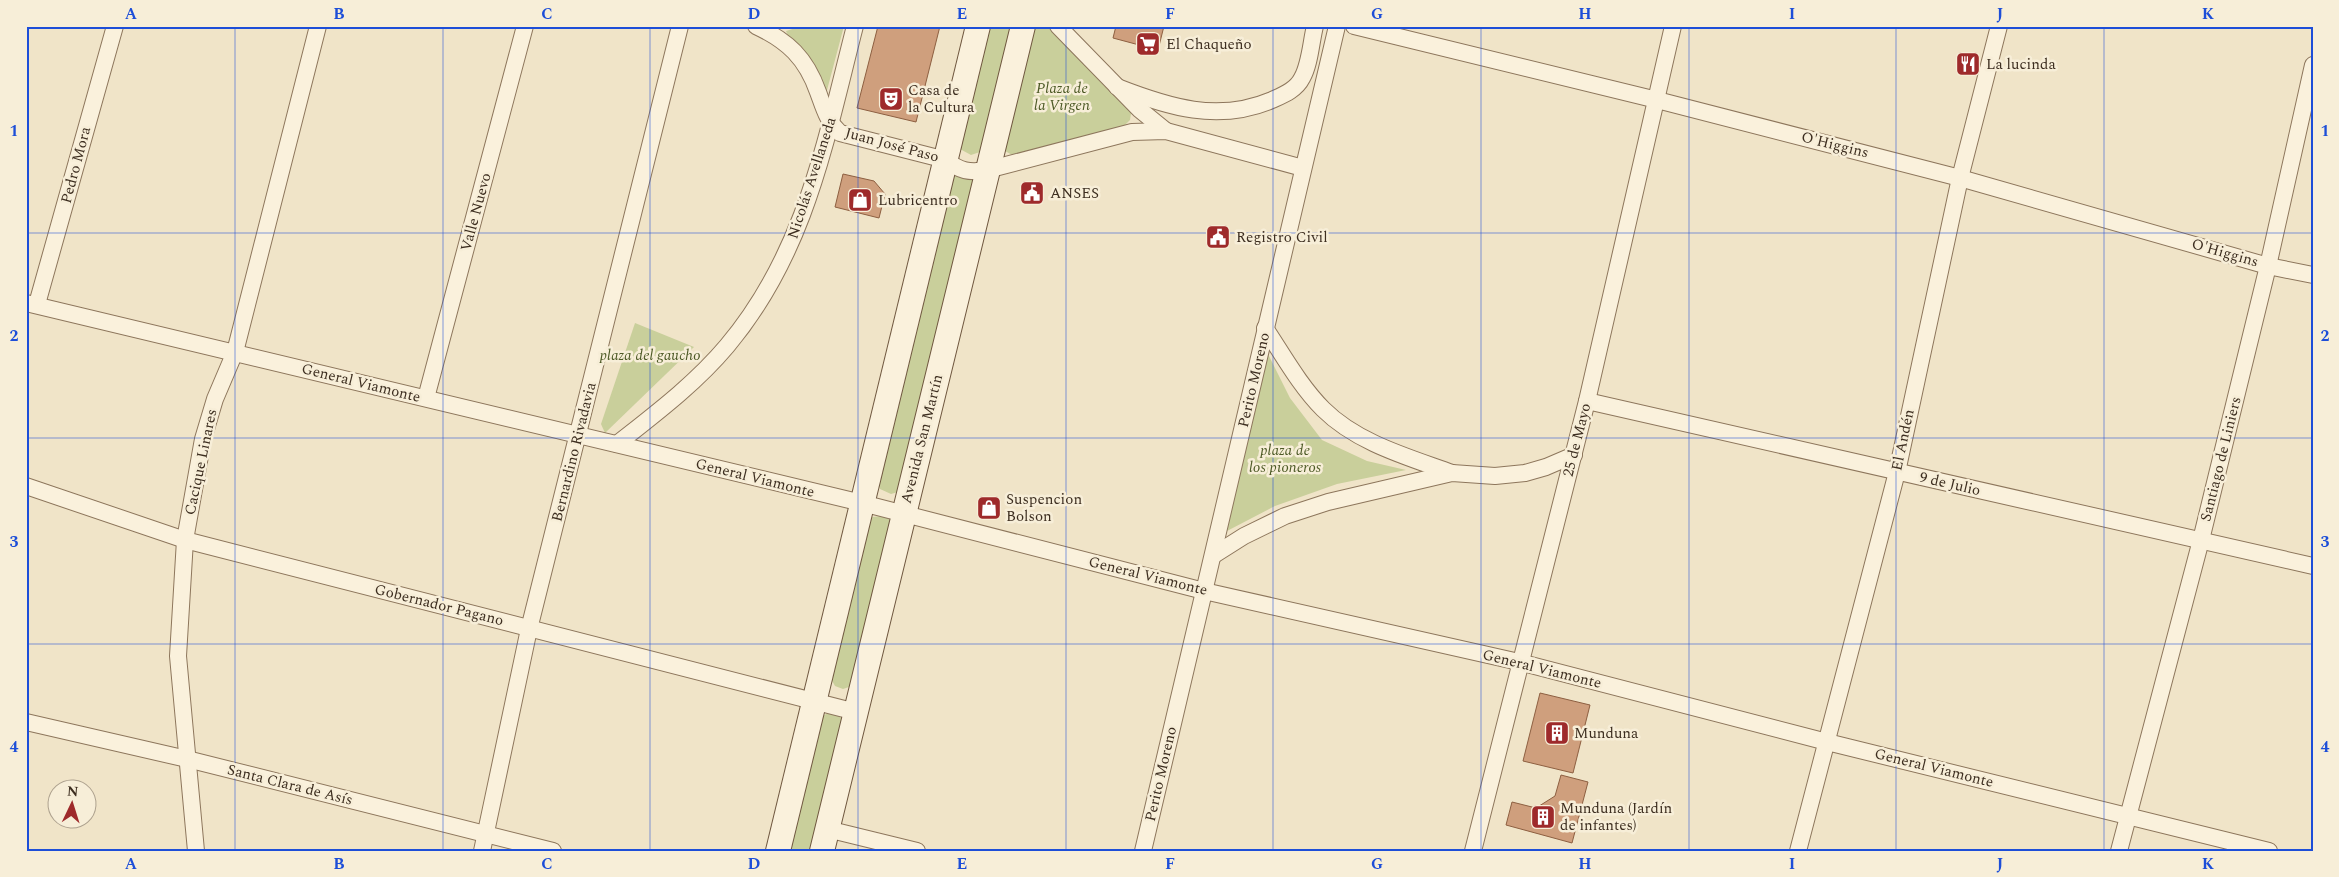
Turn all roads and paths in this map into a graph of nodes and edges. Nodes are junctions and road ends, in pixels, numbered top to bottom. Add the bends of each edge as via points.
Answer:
1 (114, 26) edge
2 (318, 26) edge
3 (526, 26) edge
4 (680, 26) edge
5 (756, 26) edge
6 (855, 26) edge
7 (978, 26) edge
8 (1022, 26) edge
9 (1058, 26) edge
10 (1315, 26) edge
11 (1337, 26) edge
12 (1354, 26) edge
13 (1674, 26) edge
14 (1999, 26) edge
15 (2313, 64) edge
16 (1117, 86) junction
17 (1656, 100) junction
18 (830, 123) junction
19 (1166, 131) junction
20 (946, 160) junction
21 (1303, 168) junction
22 (987, 170) junction
23 (1960, 178) junction
24 (2268, 266) junction
25 (2313, 275) edge
26 (32, 304) edge
27 (1265, 328) junction
28 (235, 352) junction
29 (426, 398) junction
30 (1587, 401) junction
31 (578, 435) junction
32 (617, 444) junction
33 (1574, 455) junction
34 (1896, 472) junction
35 (1452, 473) junction
36 (26, 486) edge
37 (862, 503) junction
38 (904, 514) junction
39 (185, 540) junction
40 (2201, 540) junction
41 (1214, 554) junction
42 (2313, 566) edge
43 (1204, 591) junction
44 (530, 628) junction
45 (1519, 662) junction
46 (814, 701) junction
47 (856, 712) junction
48 (26, 722) edge
49 (1827, 742) junction
50 (186, 759) junction
51 (2127, 816) junction
52 (486, 834) junction
53 (824, 840) edge
54 (196, 851) edge
55 (482, 851) edge
56 (553, 851) edge
57 (778, 851) edge
58 (917, 851) edge
59 (1143, 851) edge
60 (1473, 851) edge
61 (1798, 851) edge
62 (2119, 851) edge
63 (2269, 851) edge

1 - 26 street, Pedro Mora
2 - 28 street, Cacique Linares
3 - 29 street, Valle Nuevo
4 - 31 street, Bernardino Rivadavia
5 - 18 street, Juan José Paso via 792,47 807,68
6 - 18 street, Nicolás Avellaneda
7 - 20 main road
8 - 22 main road, Avenida San Martín
9 - 16 street, Juan José Paso
10 - 16 street via 1302,78 1290,92 1258,106 1223,112 1181,109
11 - 21 street, Perito Moreno
12 - 17 street, O'Higgins
13 - 17 street, 25 de Mayo
14 - 23 street, El Andén
15 - 24 street, Santiago de Liniers
16 - 19 street, Juan José Paso
17 - 23 street, O'Higgins
17 - 30 street, 25 de Mayo
18 - 20 street, Juan José Paso via 840,133 853,138
18 - 32 street, Nicolás Avellaneda via 801,222 755,309 696,378
19 - 21 street, Juan José Paso
19 - 22 street, Juan José Paso via 1132,132
20 - 22 street, Juan José Paso via 959,170
20 - 37 main road
21 - 27 street, Perito Moreno
22 - 38 main road, Avenida San Martín
23 - 24 street, O'Higgins
23 - 34 street, El Andén
24 - 25 street, O'Higgins
24 - 40 street, Santiago de Liniers
26 - 28 street, General Viamonte
27 - 35 street via 1324,410 1380,447
27 - 41 street, Perito Moreno
28 - 29 street, General Viamonte
28 - 39 street, Cacique Linares via 215,399 203,439
29 - 31 street, General Viamonte
30 - 33 street, 25 de Mayo
30 - 34 street, 9 de Julio
31 - 32 street, General Viamonte
31 - 44 street, Bernardino Rivadavia
32 - 37 street, General Viamonte
33 - 35 street via 1525,473 1495,476
33 - 45 street, 25 de Mayo
34 - 40 street, 9 de Julio
34 - 49 street, El Andén
35 - 41 street via 1328,502 1285,516
36 - 39 street, Gobernador Pagano
37 - 38 street, General Viamonte
37 - 46 main road
38 - 43 street, General Viamonte
38 - 47 main road, Avenida San Martín
39 - 44 street, Gobernador Pagano
39 - 50 street, Cacique Linares via 178,656
40 - 42 street, 9 de Julio
40 - 51 street, Santiago de Liniers
41 - 43 street, Perito Moreno
43 - 45 street, General Viamonte
43 - 59 street, Perito Moreno
44 - 46 street, Gobernador Pagano
44 - 52 street, Bernardino Rivadavia
45 - 49 street, General Viamonte
45 - 60 street, 25 de Mayo
46 - 47 street, Gobernador Pagano
46 - 57 main road
47 - 53 main road, Avenida San Martín
48 - 50 street, Santa Clara de Asís
49 - 51 street, General Viamonte
49 - 61 street, El Andén
50 - 52 street, Santa Clara de Asís
50 - 54 street, Cacique Linares via 192,791
51 - 62 street, Santiago de Liniers
51 - 63 street, General Viamonte
52 - 55 street, Bernardino Rivadavia
52 - 56 street, Santa Clara de Asís
53 - 58 street

